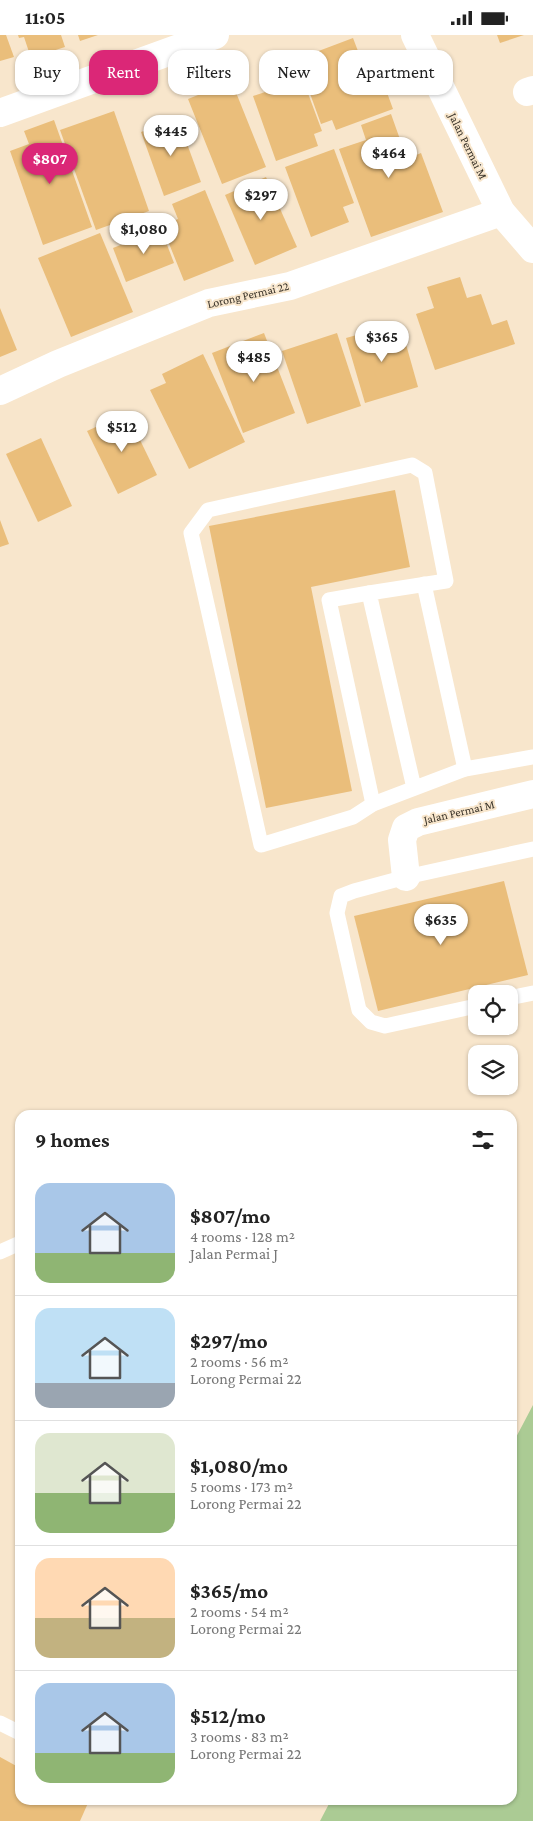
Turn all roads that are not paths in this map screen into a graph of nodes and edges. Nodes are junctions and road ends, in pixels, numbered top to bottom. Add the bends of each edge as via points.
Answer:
1 (215, 35) edge
2 (415, 35) edge
3 (0, 113) edge
4 (501, 212) junction
5 (533, 249) edge
6 (0, 391) edge
7 (424, 584) junction
8 (369, 593) junction
9 (533, 757) edge
10 (465, 769) junction
11 (414, 788) junction
12 (533, 795) edge
13 (373, 804) junction
14 (533, 849) edge
15 (406, 877) junction
16 (533, 993) edge
17 (518, 996) edge
18 (468, 1008) edge
19 (15, 1245) edge
20 (0, 1252) edge
21 (0, 1723) edge
22 (15, 1730) edge

1 - 3 street
2 - 4 street, Jalan Permai M
4 - 5 street, Jalan Permai M
4 - 6 street, Lorong Permai 22 via 290,286 209,303
7 - 8 lane
7 - 10 lane
7 - 13 lane via 446,581 425,473 412,465 208,510 191,533 261,845 353,817
8 - 11 lane
8 - 13 lane via 329,600
9 - 10 lane
10 - 11 lane
11 - 13 lane
12 - 15 street, Jalan Permai M via 418,822 406,828 402,840
14 - 15 lane
15 - 18 lane via 342,896 337,913 359,1009 371,1022 384,1027
16 - 17 lane
19 - 20 lane
21 - 22 lane

